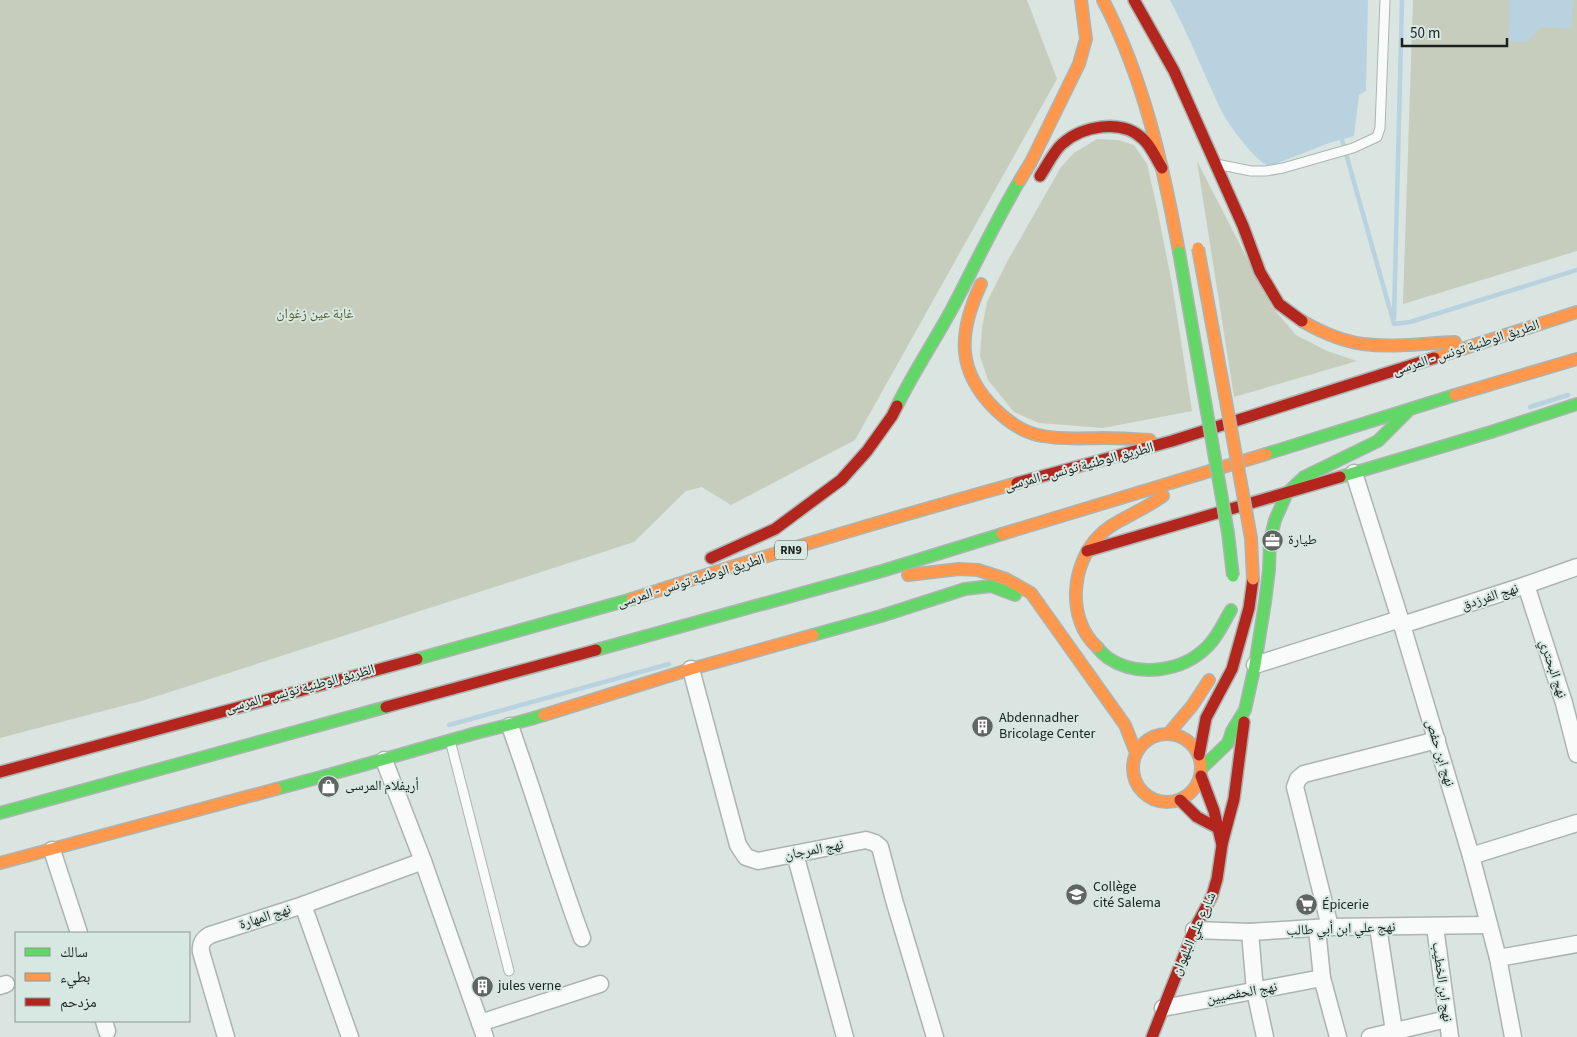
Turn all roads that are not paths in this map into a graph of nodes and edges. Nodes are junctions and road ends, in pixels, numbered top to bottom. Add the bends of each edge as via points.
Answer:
1 (1081, 0) edge
2 (1103, 0) edge
3 (1134, 0) edge
4 (1385, 0) edge
5 (1147, 47) dead end
6 (1216, 164) junction
7 (1162, 168) junction
8 (1034, 184) dead end
9 (1197, 244) dead end
10 (987, 272) dead end
11 (1577, 312) edge
12 (1489, 341) junction
13 (1577, 359) edge
14 (1577, 404) edge
15 (1411, 408) junction
16 (1172, 442) junction
17 (1354, 473) junction
18 (1197, 476) junction
19 (1286, 493) junction
20 (1087, 552) junction
21 (696, 564) dead end
22 (1577, 567) edge
23 (882, 571) junction
24 (679, 572) dead end
25 (1233, 580) dead end
26 (1526, 585) junction
27 (611, 606) junction
28 (1048, 618) junction
29 (1401, 622) junction
30 (1227, 641) dead end
31 (1255, 665) junction
32 (1215, 667) dead end
33 (691, 669) junction
34 (1571, 702) edge
35 (1245, 710) junction
36 (510, 726) junction
37 (1169, 734) junction
38 (450, 740) junction
39 (1437, 740) junction
40 (1136, 754) junction
41 (1577, 754) edge
42 (1199, 756) junction
43 (384, 760) junction
44 (0, 772) edge
45 (1201, 772) junction
46 (1180, 800) junction
47 (0, 813) edge
48 (1577, 823) edge
49 (1218, 828) junction
50 (1222, 845) junction
51 (52, 850) junction
52 (795, 854) junction
53 (1471, 856) junction
54 (423, 861) junction
55 (0, 863) edge
56 (303, 905) junction
57 (1489, 925) junction
58 (1378, 927) junction
59 (1434, 927) junction
60 (1324, 928) junction
61 (1194, 930) junction
62 (79, 932) edge
63 (1250, 932) junction
64 (582, 938) dead end
65 (1577, 944) edge
66 (1498, 958) junction
67 (509, 971) dead end
68 (1322, 978) junction
69 (600, 984) dead end
70 (1255, 991) junction
71 (1163, 1008) junction
72 (1447, 1019) junction
73 (482, 1030) edge
74 (1394, 1031) junction
75 (226, 1037) edge
76 (350, 1037) edge
77 (846, 1037) edge
78 (935, 1037) edge
79 (1152, 1037) edge
80 (1264, 1037) edge
81 (1338, 1037) edge
82 (1370, 1037) edge
83 (1450, 1037) edge
84 (1513, 1037) edge

1 - 21 main road via 1086,39 1079,64 1031,162 892,416 867,451 840,480 775,529
2 - 7 main road via 1138,81
3 - 5 main road
3 - 6 main road via 1174,71
4 - 6 lane via 1377,137 1353,148 1266,171
6 - 12 main road via 1260,272 1279,304 1296,318 1322,332 1364,344
7 - 8 main road via 1144,139 1132,131 1113,126 1089,129 1078,132 1060,146
7 - 25 main road, bridge via 1228,532
9 - 42 main road, bridge via 1251,538 1253,579 1249,608 1232,669 1206,718
10 - 16 main road via 967,324 966,358 968,371 992,406 1014,425 1043,436
11 - 12 main road, الطريق الوطنية تونس - المرسى / RN9
12 - 16 main road, الطريق الوطنية تونس - المرسى / RN9
13 - 15 main road
14 - 17 main road
15 - 18 main road
15 - 19 main road via 1378,441 1304,477
16 - 27 main road, الطريق الوطنية تونس - المرسى / RN9 via 949,502
17 - 19 main road
17 - 29 street, نهج ابن حفص
18 - 20 main road via 1104,530
18 - 23 main road
19 - 20 main road
19 - 31 main road via 1270,540 1269,570
20 - 30 main road via 1075,590 1079,621 1082,632 1093,645 1114,662 1133,670 1174,668 1207,647 1232,606
22 - 26 street, نهج الفرزدق
23 - 28 main road via 922,576 960,569 986,571 1018,584 1031,594
23 - 47 main road
24 - 27 main road
26 - 29 street, نهج الفرزدق
26 - 34 street, نهج البحتري
27 - 44 main road, الطريق الوطنية تونس - المرسى / RN9
28 - 33 main road via 1009,591 980,586
28 - 40 main road via 1125,725
29 - 31 street, نهج الفرزدق
29 - 39 street, نهج ابن حفص
31 - 35 main road
32 - 37 main road via 1192,706
33 - 36 main road
33 - 52 street, نهج المرجان via 738,845 746,857 758,861
34 - 41 street, نهج البحتري
35 - 45 main road via 1228,743
35 - 50 main road via 1233,807
36 - 38 main road
36 - 64 street
37 - 40 main road via 1150,739
37 - 42 main road via 1187,740
38 - 43 main road
38 - 67 lane
39 - 53 street, نهج ابن حفص
39 - 60 street via 1304,774 1298,779 1295,787
40 - 46 main road via 1135,780 1142,791 1153,799 1166,802
42 - 45 main road
43 - 51 main road
43 - 54 street
45 - 46 main road via 1196,786
45 - 49 main road
46 - 49 main road via 1197,817
48 - 53 street
49 - 50 main road, شارع علي البلهوان
50 - 61 main road, شارع علي البلهوان via 1212,896
51 - 55 main road
51 - 62 street
52 - 77 street
52 - 78 street, نهج المرجان via 866,840 880,847
53 - 57 street, نهج ابن حفص
54 - 56 street, نهج المهارة
54 - 73 street
56 - 75 street, نهج المهارة via 204,938 201,952
56 - 76 street
57 - 59 street, نهج علي ابن أبي طالب
57 - 66 street, نهج ابن حفص
58 - 59 street, نهج علي ابن أبي طالب
58 - 60 street, نهج علي ابن أبي طالب
58 - 74 street
59 - 72 street, نهج ابن الخطيب
60 - 63 street, نهج علي ابن أبي طالب
60 - 68 street
61 - 63 street, نهج علي ابن أبي طالب
61 - 71 main road, شارع علي البلهوان
63 - 70 street
65 - 66 street
66 - 84 street, نهج ابن حفص
68 - 70 street, نهج الحفصيين
68 - 81 street
69 - 73 street
70 - 71 street, نهج الحفصيين
70 - 80 street
71 - 79 main road, شارع علي البلهوان
72 - 74 street
72 - 83 street, نهج ابن الخطيب
74 - 82 street

